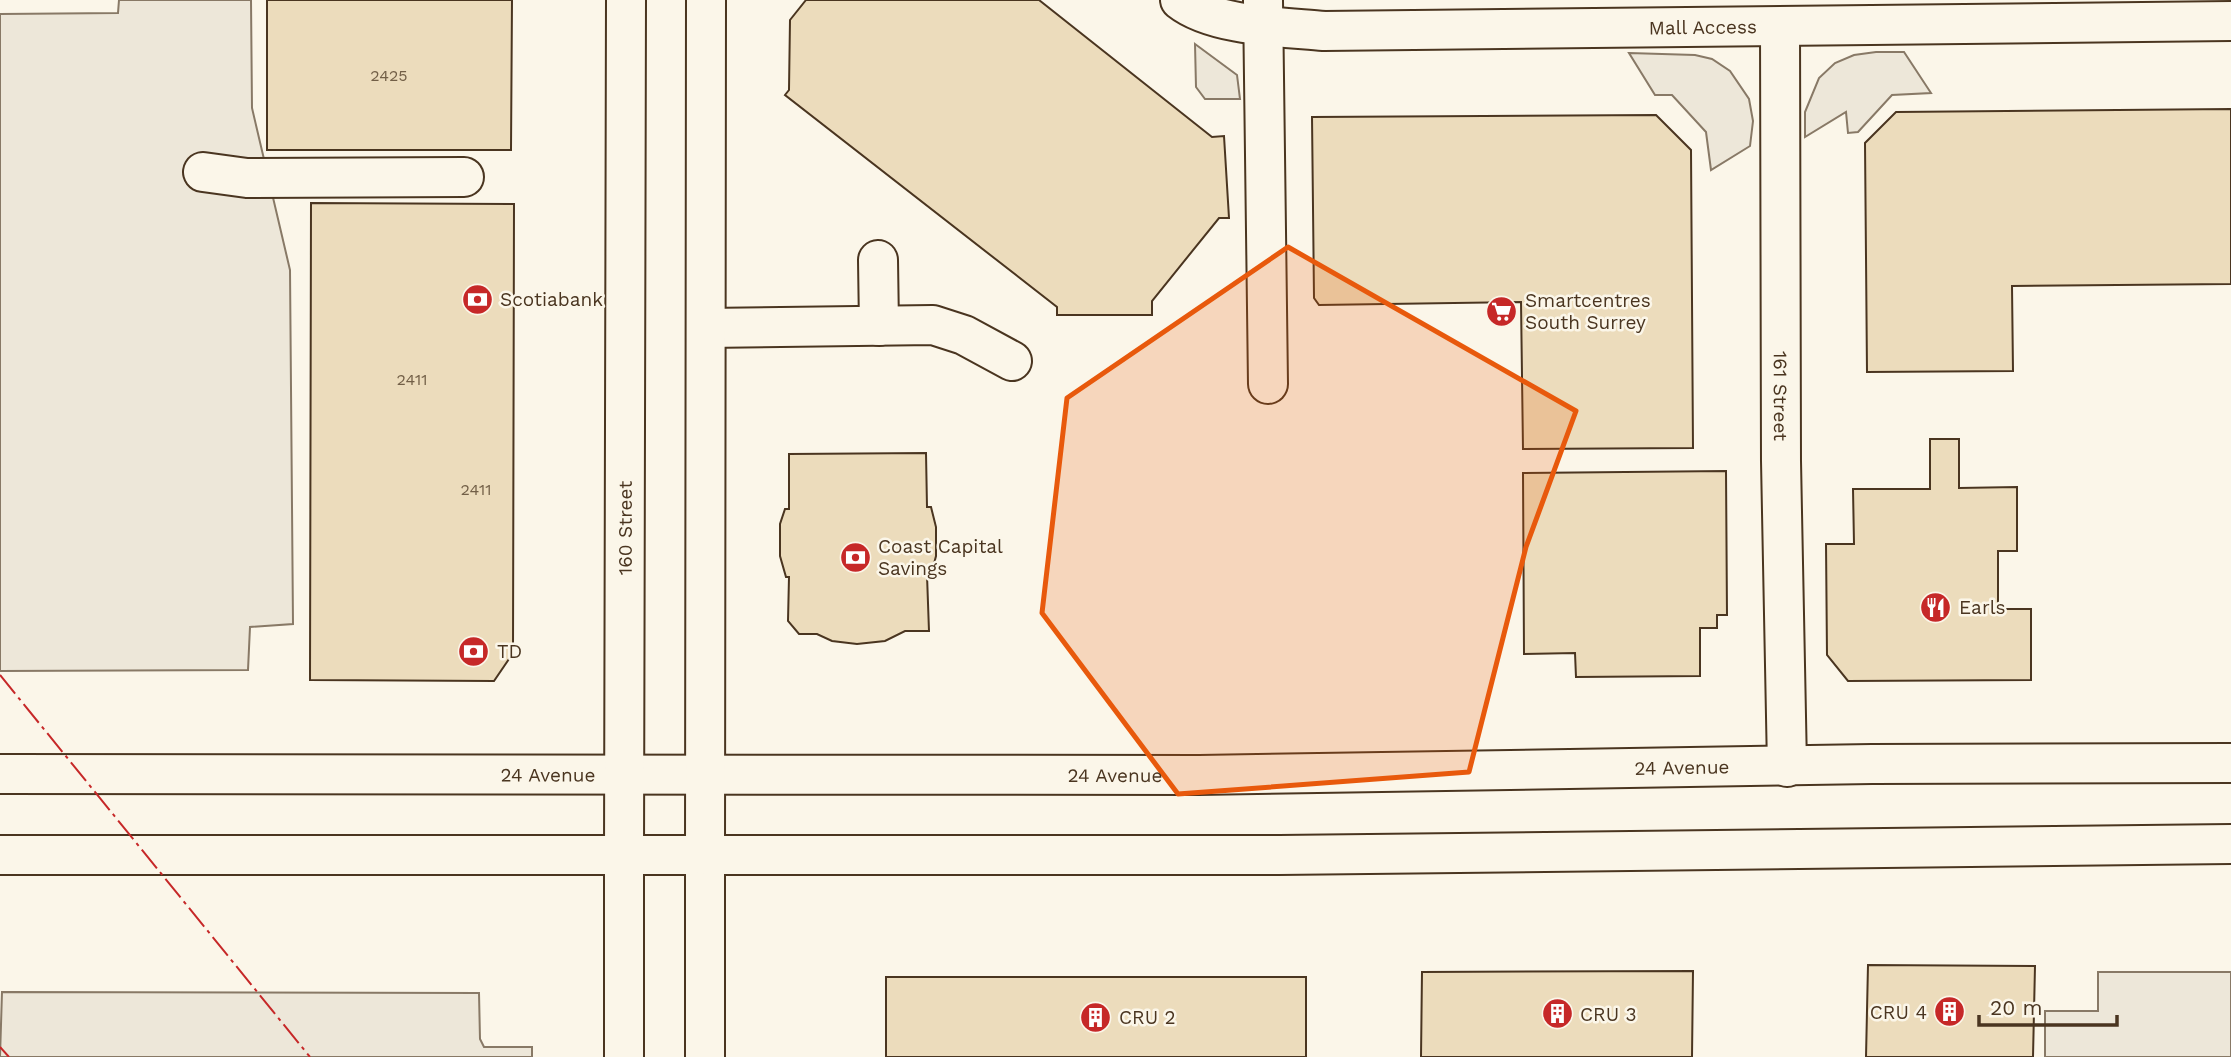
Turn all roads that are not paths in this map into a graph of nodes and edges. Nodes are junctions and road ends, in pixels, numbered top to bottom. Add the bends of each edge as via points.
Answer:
1 (626, 0) edge
2 (706, 0) edge
3 (1180, 0) edge
4 (1263, 12) edge
5 (2231, 21) edge
6 (1780, 27) junction
7 (203, 173) dead end
8 (464, 177) dead end
9 (878, 260) dead end
10 (879, 326) junction
11 (706, 328) junction
12 (1012, 361) dead end
13 (1268, 384) dead end
14 (2231, 763) edge
15 (1787, 767) junction
16 (0, 774) edge
17 (624, 775) junction
18 (705, 775) junction
19 (2231, 844) edge
20 (0, 855) edge
21 (624, 855) junction
22 (705, 855) junction
23 (624, 1057) edge
24 (705, 1057) edge

1 - 17 main road, 160 Street
2 - 11 main road
3 - 4 main road, Mall Access via 1193,10
4 - 6 main road, Mall Access via 1324,31
4 - 13 main road
5 - 6 main road, Mall Access
6 - 15 main road, 161 Street
7 - 8 main road via 247,178
9 - 10 main road
10 - 11 main road
10 - 12 main road via 933,326 964,335
11 - 18 main road
14 - 15 main road, 24 Avenue
15 - 18 main road, 24 Avenue via 1199,775
16 - 17 main road, 24 Avenue
17 - 18 main road, 24 Avenue
17 - 21 main road, 160 Street
18 - 22 main road
19 - 22 main road via 1279,855
20 - 21 main road
21 - 22 main road
21 - 23 main road, 160 Street
22 - 24 main road

